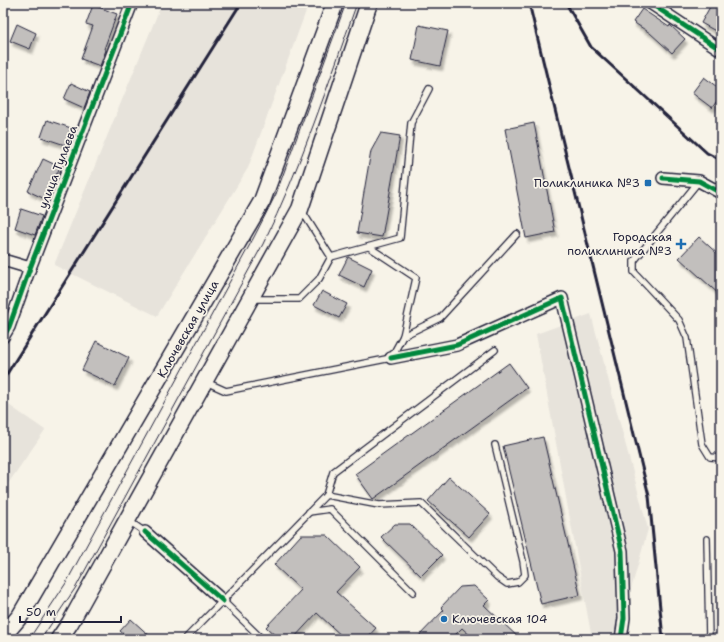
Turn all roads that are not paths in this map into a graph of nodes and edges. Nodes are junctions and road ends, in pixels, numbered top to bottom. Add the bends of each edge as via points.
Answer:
1 (132, 3) edge
2 (335, 3) edge
3 (370, 3) edge
4 (650, 3) edge
5 (721, 50) edge
6 (428, 89) dead end
7 (663, 178) dead end
8 (699, 181) junction
9 (721, 193) edge
10 (300, 209) junction
11 (517, 234) dead end
12 (369, 247) junction
13 (331, 257) junction
14 (3, 260) edge
15 (30, 268) junction
16 (251, 298) junction
17 (403, 336) junction
18 (3, 337) edge
19 (495, 350) dead end
20 (392, 358) junction
21 (205, 382) junction
22 (495, 445) dead end
23 (721, 458) edge
24 (326, 494) junction
25 (309, 512) junction
26 (128, 521) junction
27 (145, 532) joint
28 (707, 539) dead end
29 (414, 592) dead end
30 (223, 601) junction
31 (3, 636) edge
32 (59, 639) edge
33 (185, 639) edge
34 (262, 639) edge
35 (621, 639) edge
36 (709, 639) edge

1 - 15 street, улица Тулаева
2 - 31 main road, Ключевская улица via 262,201 20,616
3 - 10 main road
4 - 5 street
6 - 12 lane via 411,122 400,238
7 - 8 street
8 - 9 street
8 - 23 lane via 634,261 634,272 679,320 687,338 702,444 710,458
10 - 13 lane
10 - 16 main road
11 - 17 lane via 440,318
12 - 13 lane
12 - 17 lane via 416,278
13 - 16 lane via 319,279 299,299
14 - 15 street
15 - 18 street, улица Тулаева
16 - 21 main road
17 - 20 lane
19 - 24 lane via 332,472
20 - 21 lane via 226,392
20 - 35 street via 457,345 562,298 622,551 624,618
21 - 26 main road
22 - 24 lane via 523,561 525,576 518,582 507,584 497,577 421,503 379,505
24 - 25 lane
25 - 29 lane via 330,509
25 - 30 lane
26 - 27 lane
26 - 32 main road
27 - 30 street
28 - 36 lane
30 - 33 lane
30 - 34 lane

